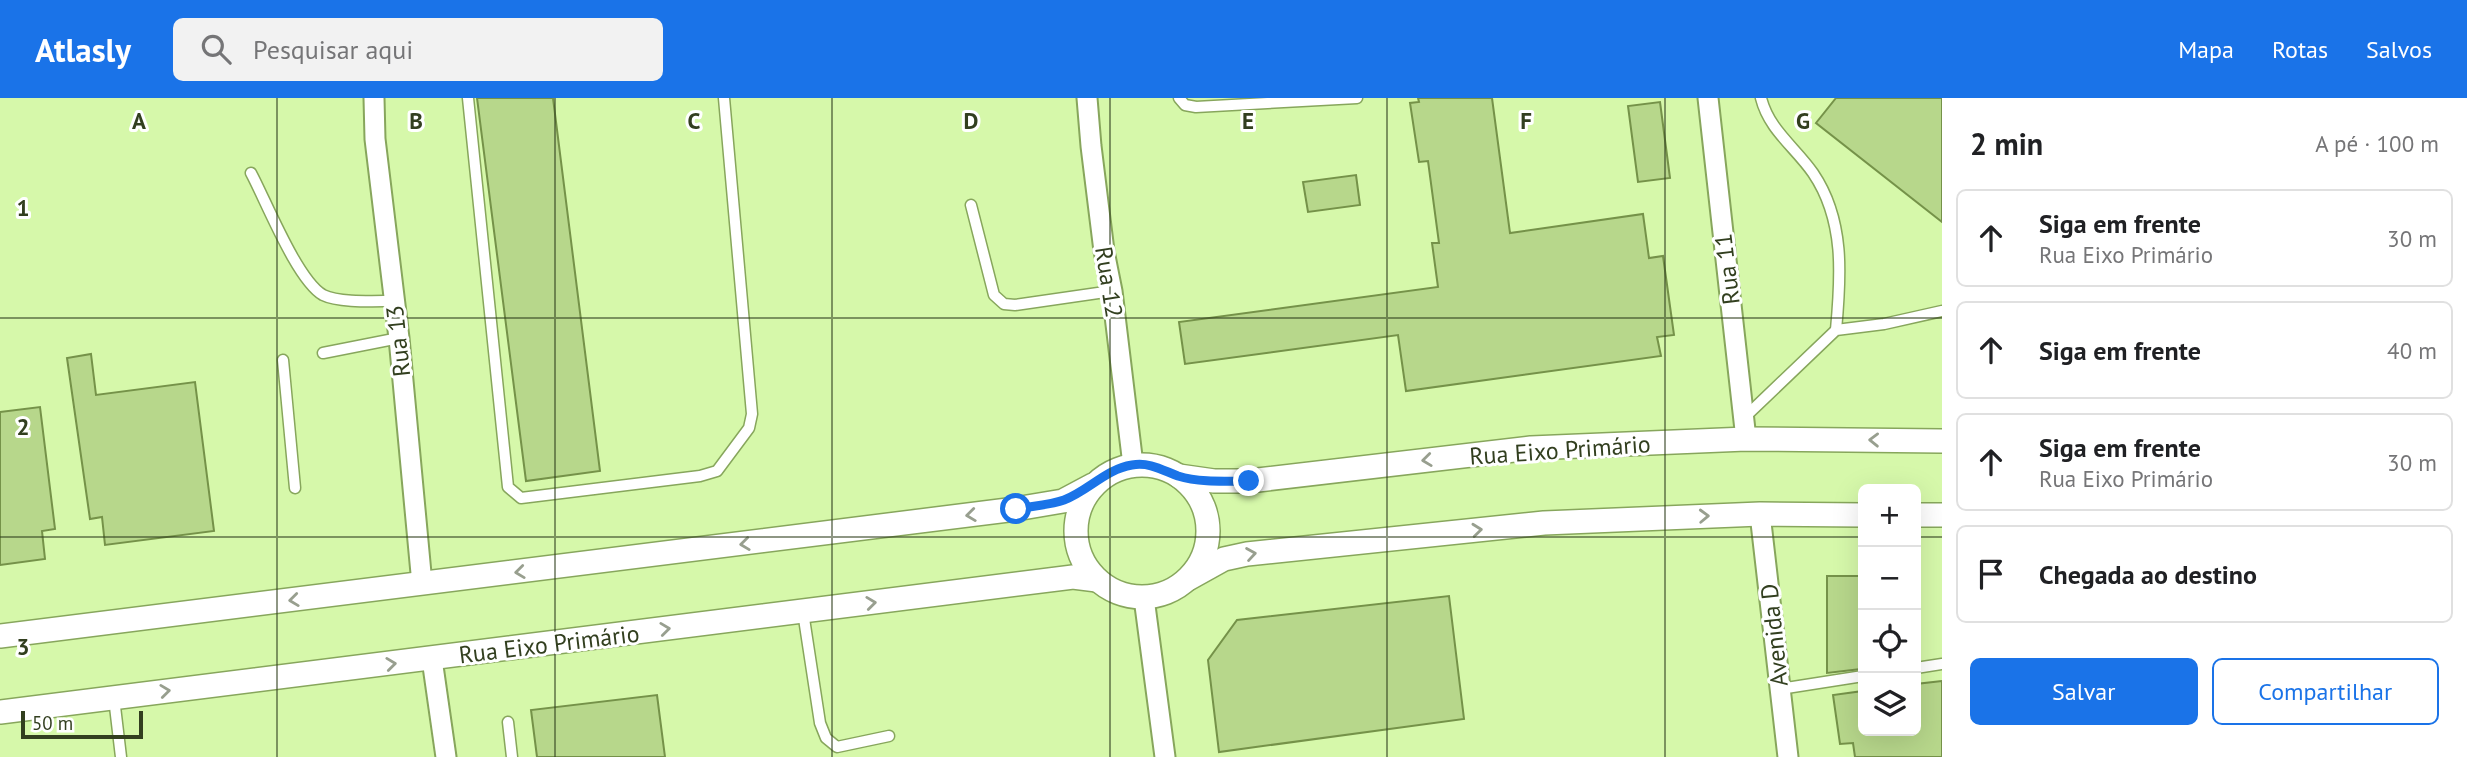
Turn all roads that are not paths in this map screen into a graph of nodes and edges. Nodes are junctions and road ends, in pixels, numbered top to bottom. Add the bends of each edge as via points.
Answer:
1 (374, 98) edge
2 (468, 98) edge
3 (724, 98) edge
4 (1087, 98) edge
5 (1179, 98) edge
6 (1357, 98) edge
7 (1708, 98) edge
8 (1761, 98) edge
9 (1312, 100) edge
10 (1249, 101) edge
11 (251, 173) dead end
12 (971, 205) dead end
13 (1112, 291) junction
14 (394, 301) junction
15 (1942, 311) edge
16 (1836, 330) junction
17 (399, 338) junction
18 (323, 353) dead end
19 (283, 360) dead end
20 (1745, 428) junction
21 (1942, 441) edge
22 (1133, 465) junction
23 (1179, 476) junction
24 (1093, 485) junction
25 (295, 488) dead end
26 (1760, 514) junction
27 (1858, 515) edge
28 (1921, 515) edge
29 (1942, 515) edge
30 (1188, 579) junction
31 (1097, 580) junction
32 (422, 584) junction
33 (1144, 598) junction
34 (803, 611) junction
35 (0, 636) edge
36 (432, 659) junction
37 (1942, 664) edge
38 (1921, 667) edge
39 (1858, 677) edge
40 (1780, 689) junction
41 (114, 698) junction
42 (0, 712) edge
43 (508, 722) dead end
44 (889, 736) dead end
45 (121, 757) edge
46 (446, 757) edge
47 (512, 757) edge
48 (1165, 757) edge
49 (1788, 757) edge

1 - 14 street, Rua 13
2 - 3 lane via 508,487 521,498 717,471 749,428 752,414
4 - 13 street, Rua 12
5 - 10 lane via 1196,107
6 - 9 lane
7 - 20 street, Rua 11
8 - 16 lane via 1775,129 1813,173 1835,220 1840,281
9 - 10 lane
11 - 14 lane via 311,285 337,299
12 - 13 lane via 999,301 1015,305
13 - 22 street, Rua 12
14 - 17 street, Rua 13
15 - 16 lane
16 - 20 lane
17 - 18 lane
17 - 32 street, Rua 13
19 - 25 lane
21 -> 20 street, Rua Eixo Primário
20 -> 23 street, Rua Eixo Primário via 1249,481
22 - 23 street via 1149,465
22 - 24 street
23 - 30 street via 1194,489 1208,526 1207,545
24 - 31 street via 1076,523 1084,564
24 -> 32 street via 1063,500 1016,509
26 - 27 street
30 -> 26 street via 1224,559 1247,554 1544,523
26 - 40 street, Avenida D
28 - 29 street
30 - 33 street via 1168,593
31 - 33 street via 1111,590
34 -> 31 street, Rua Eixo Primário via 1073,577
32 -> 35 street
33 - 48 street
36 -> 34 street, Rua Eixo Primário
34 - 44 lane via 826,738 836,747
41 -> 36 street, Rua Eixo Primário
36 - 46 street
37 - 38 lane
39 - 40 lane
40 - 49 street, Avenida D
41 - 42 street, Rua Eixo Primário
41 - 45 lane
43 - 47 lane

